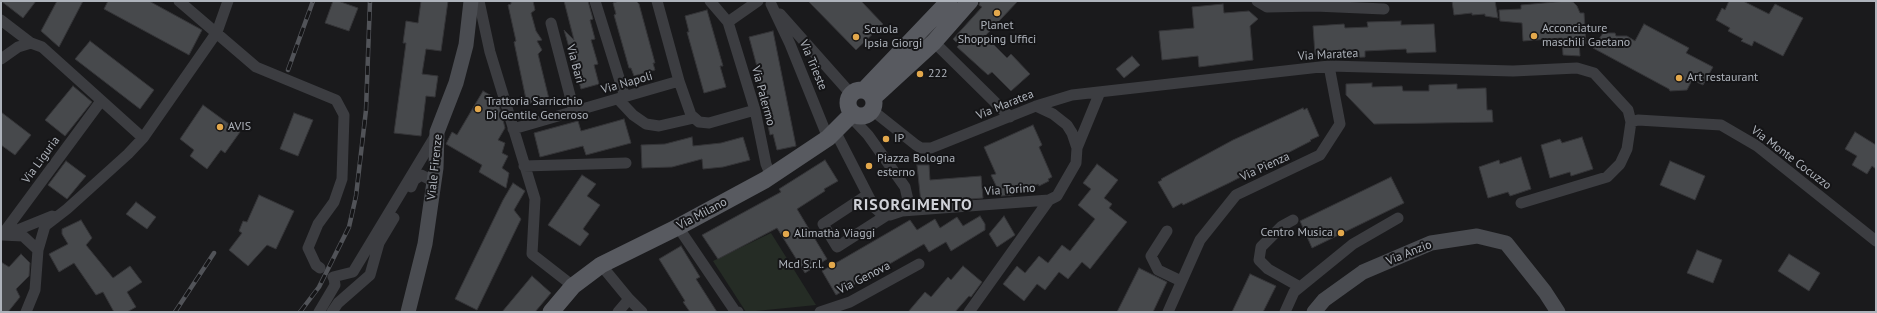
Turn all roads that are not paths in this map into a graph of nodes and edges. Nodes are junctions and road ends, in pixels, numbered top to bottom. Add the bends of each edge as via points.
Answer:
1 (180, 1) edge
2 (228, 1) edge
3 (471, 1) edge
4 (479, 1) edge
5 (595, 1) edge
6 (657, 1) edge
7 (710, 1) edge
8 (758, 1) edge
9 (949, 1) edge
10 (970, 1) edge
11 (1257, 1) edge
12 (770, 2) edge
13 (1384, 9) dead end
14 (1, 20) edge
15 (728, 22) junction
16 (551, 23) dead end
17 (217, 32) junction
18 (934, 42) junction
19 (31, 43) junction
20 (1, 59) edge
21 (1329, 66) junction
22 (679, 82) junction
23 (1100, 92) junction
24 (621, 98) junction
25 (865, 98) junction
26 (101, 101) junction
27 (1036, 106) junction
28 (755, 110) junction
29 (574, 111) junction
30 (852, 115) junction
31 (1010, 117) junction
32 (694, 118) junction
33 (1631, 122) junction
34 (513, 129) junction
35 (437, 132) junction
36 (831, 135) junction
37 (143, 138) junction
38 (1077, 148) junction
39 (626, 163) dead end
40 (524, 166) junction
41 (771, 176) junction
42 (434, 186) junction
43 (867, 195) junction
44 (1049, 200) junction
45 (1521, 203) dead end
46 (67, 209) junction
47 (902, 211) junction
48 (887, 215) junction
49 (1398, 218) dead end
50 (1293, 220) dead end
51 (678, 227) junction
52 (1167, 231) dead end
53 (2, 236) edge
54 (1876, 241) edge
55 (38, 250) junction
56 (919, 264) dead end
57 (601, 265) junction
58 (320, 268) dead end
59 (1181, 281) junction
60 (573, 286) junction
61 (1300, 287) junction
62 (628, 299) junction
63 (26, 312) edge
64 (319, 312) edge
65 (332, 312) edge
66 (408, 312) edge
67 (551, 312) edge
68 (618, 312) edge
69 (642, 312) edge
70 (738, 312) edge
71 (820, 312) edge
72 (969, 312) edge
73 (1168, 312) edge
74 (1285, 312) edge
75 (1314, 312) edge
76 (1558, 312) edge

1 - 17 street
2 - 17 street
3 - 35 main road, Viale Firenze via 466,46 456,83
4 - 34 street via 490,52
5 - 24 street
6 - 22 street
7 - 15 street, Via Palermo
8 - 15 street
9 - 25 main road
10 - 18 main road
11 - 13 street via 1267,7
12 - 25 street, Via Trieste
12 - 36 street, Via Trieste
14 - 19 street
15 - 28 street, Via Palermo
16 - 29 street, Via Bari
17 - 37 street
17 - 58 street via 256,67 336,100 344,115 342,179 334,202 318,224 308,248
18 - 25 main road
18 - 31 street
19 - 20 street via 18,46
19 - 26 street via 42,47
21 - 23 street, Via Maratea
21 - 33 street, Via Maratea via 1513,71 1577,68 1594,73 1628,110
21 - 59 street, Via Pienza via 1340,124 1320,155 1236,195 1200,240
22 - 24 street, Via Napoli
22 - 32 street
23 - 27 street, Via Maratea via 1072,96
23 - 38 street, Via Torino
24 - 29 street, Via Napoli
24 - 32 street via 633,115 646,124 659,126
25 - 30 main road via 863,116
25 - 31 street, Via Maratea via 921,148 931,148
26 - 37 street
26 - 53 street, Via Liguria
27 - 31 street, Via Maratea
27 - 38 street via 1053,114 1067,125
28 - 32 street via 709,123 699,122
28 - 41 street, Via Palermo via 766,164
29 - 34 street, Via Napoli
30 - 36 main road, Via Milano
30 - 47 street via 905,187 908,200
33 - 45 street via 1627,149 1620,164 1607,177
33 - 54 street, Via Monte Cocuzzo via 1638,120 1721,125 1757,146
34 - 40 street
35 - 42 main road, Viale Firenze
35 - 64 street via 352,272 333,277 335,285
36 - 41 main road, Via Milano
36 - 43 street, Via Trieste
37 - 46 street
38 - 44 street, Via Torino via 1076,162 1057,196
39 - 40 street
40 - 60 street via 535,199 532,254
41 - 51 main road, Via Milano
42 - 65 street via 429,179 420,175 414,180 379,244 370,275 338,303
42 - 66 main road, Viale Firenze via 425,244
43 - 48 street, Via Trieste via 878,212
43 - 48 street, Via Torino via 823,224 837,247
44 - 47 street, Via Torino
44 - 72 street, Via Torino
46 - 53 street
46 - 55 street via 45,226
47 - 48 street, Via Torino
49 - 61 street via 1352,244
50 - 61 street via 1282,226 1262,247 1259,260 1268,269
51 - 57 main road, Via Milano
51 - 70 street
52 - 59 street via 1151,256 1158,270
53 - 55 street via 23,236
55 - 63 street via 35,290
56 - 71 street, Via Genova via 850,302
57 - 60 main road, Via Milano
57 - 62 street
59 - 73 street, Via Pienza
60 - 67 main road, Via Milano
61 - 74 street via 1294,292
62 - 68 street
62 - 69 street
75 - 76 main road, Via Anzio via 1324,300 1363,272 1432,242 1477,236 1506,243

